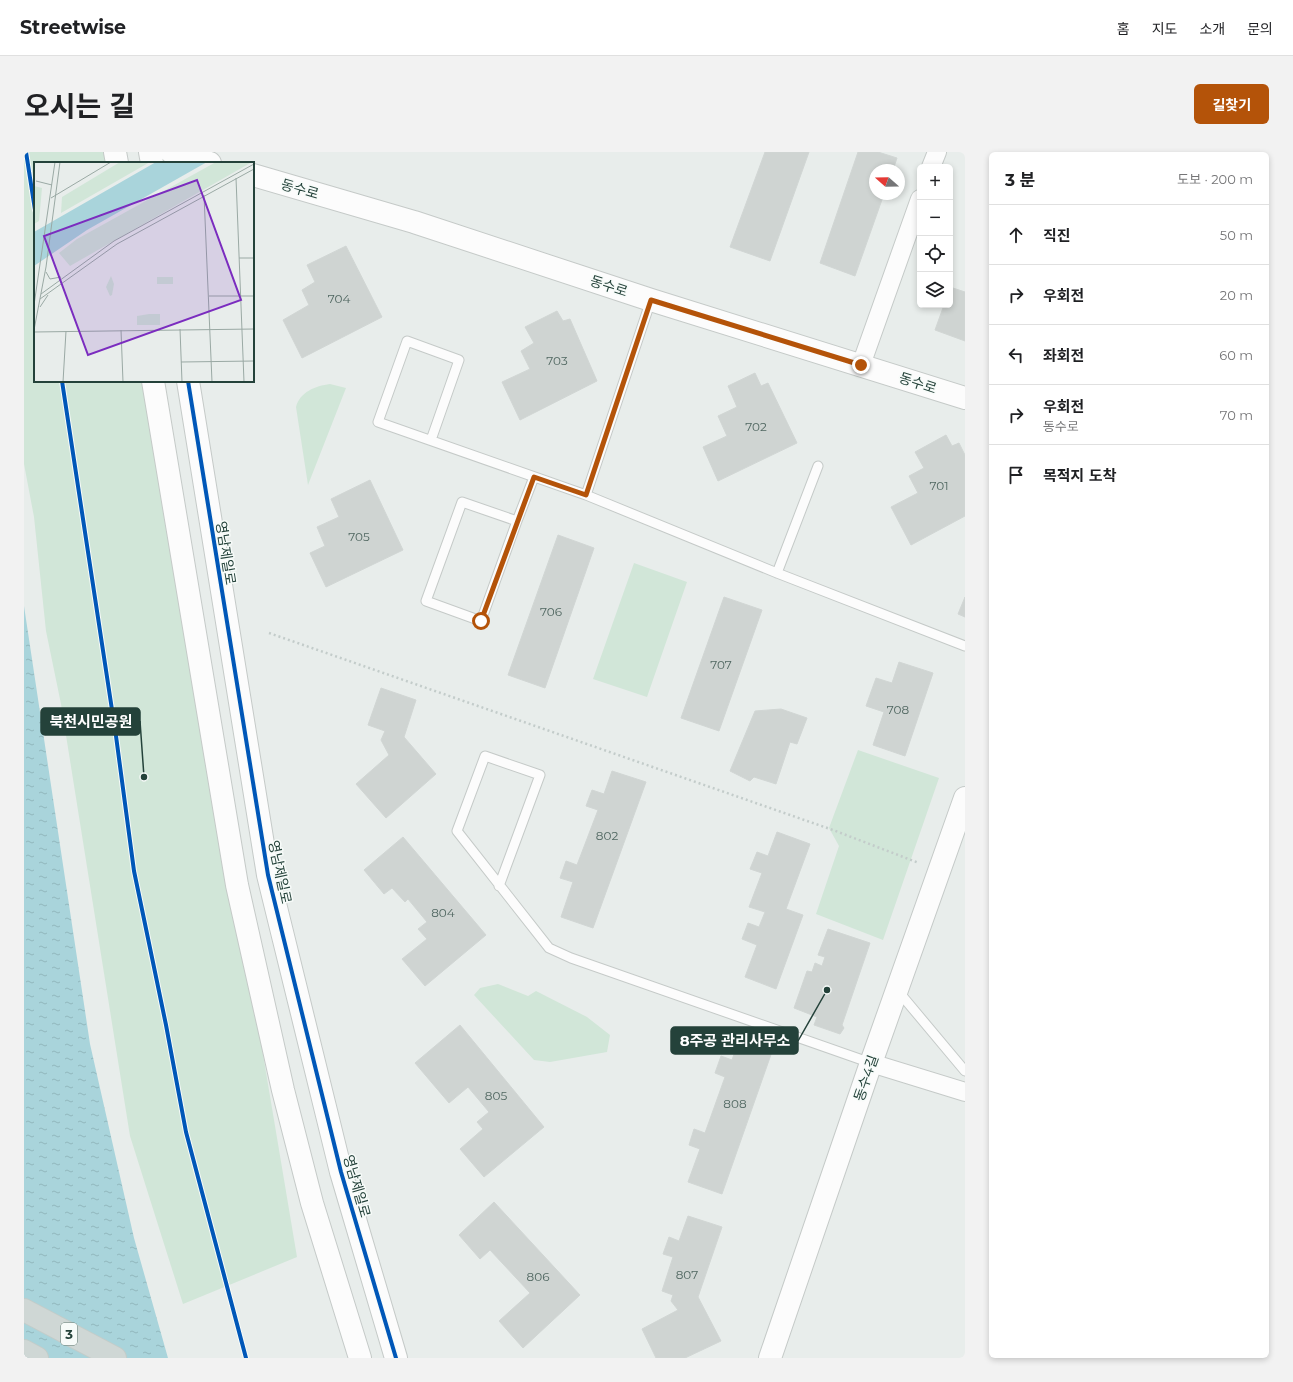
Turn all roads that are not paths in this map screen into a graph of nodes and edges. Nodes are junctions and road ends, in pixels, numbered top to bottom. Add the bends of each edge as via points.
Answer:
1 (115, 152) edge
2 (150, 152) edge
3 (171, 152) edge
4 (937, 152) edge
5 (117, 162) edge
6 (152, 162) edge
7 (206, 162) edge
8 (933, 164) edge
9 (254, 176) edge
10 (920, 200) edge
11 (651, 300) junction
12 (861, 365) junction
13 (153, 382) edge
14 (188, 382) edge
15 (965, 398) edge
16 (431, 440) junction
17 (818, 466) dead end
18 (534, 477) junction
19 (586, 495) junction
20 (517, 522) junction
21 (776, 573) junction
22 (965, 646) edge
23 (965, 798) edge
24 (499, 886) junction
25 (897, 989) junction
26 (871, 1063) junction
27 (965, 1071) edge
28 (965, 1092) edge
29 (24, 1310) edge
30 (347, 1319) junction
31 (24, 1351) edge
32 (37, 1358) edge
33 (115, 1358) edge
34 (349, 1358) edge
35 (360, 1358) edge
36 (396, 1358) edge
37 (770, 1358) edge

1 - 5 street
2 - 6 street
3 - 7 street
4 - 8 street
9 - 11 street, 동수로 via 414,222
10 - 12 street
11 - 12 street, 동수로
11 - 19 lane
12 - 15 street, 동수로
13 - 30 street via 237,885 283,1090 312,1203
14 - 36 street, 영남제일로 via 268,875 341,1172
16 - 16 lane via 378,422 407,342 460,360
16 - 18 lane
17 - 21 lane
18 - 19 lane
18 - 20 lane
19 - 21 lane
20 - 20 lane via 462,502 426,601 481,621
21 - 22 lane
23 - 25 street, 동수4길
24 - 24 lane via 457,831 485,756 540,775
24 - 26 lane via 549,948 571,958
25 - 26 street, 동수4길
25 - 27 lane
26 - 28 street
26 - 37 street, 동수4길
29 - 33 main road, 3
30 - 34 street
30 - 35 street
31 - 32 main road

